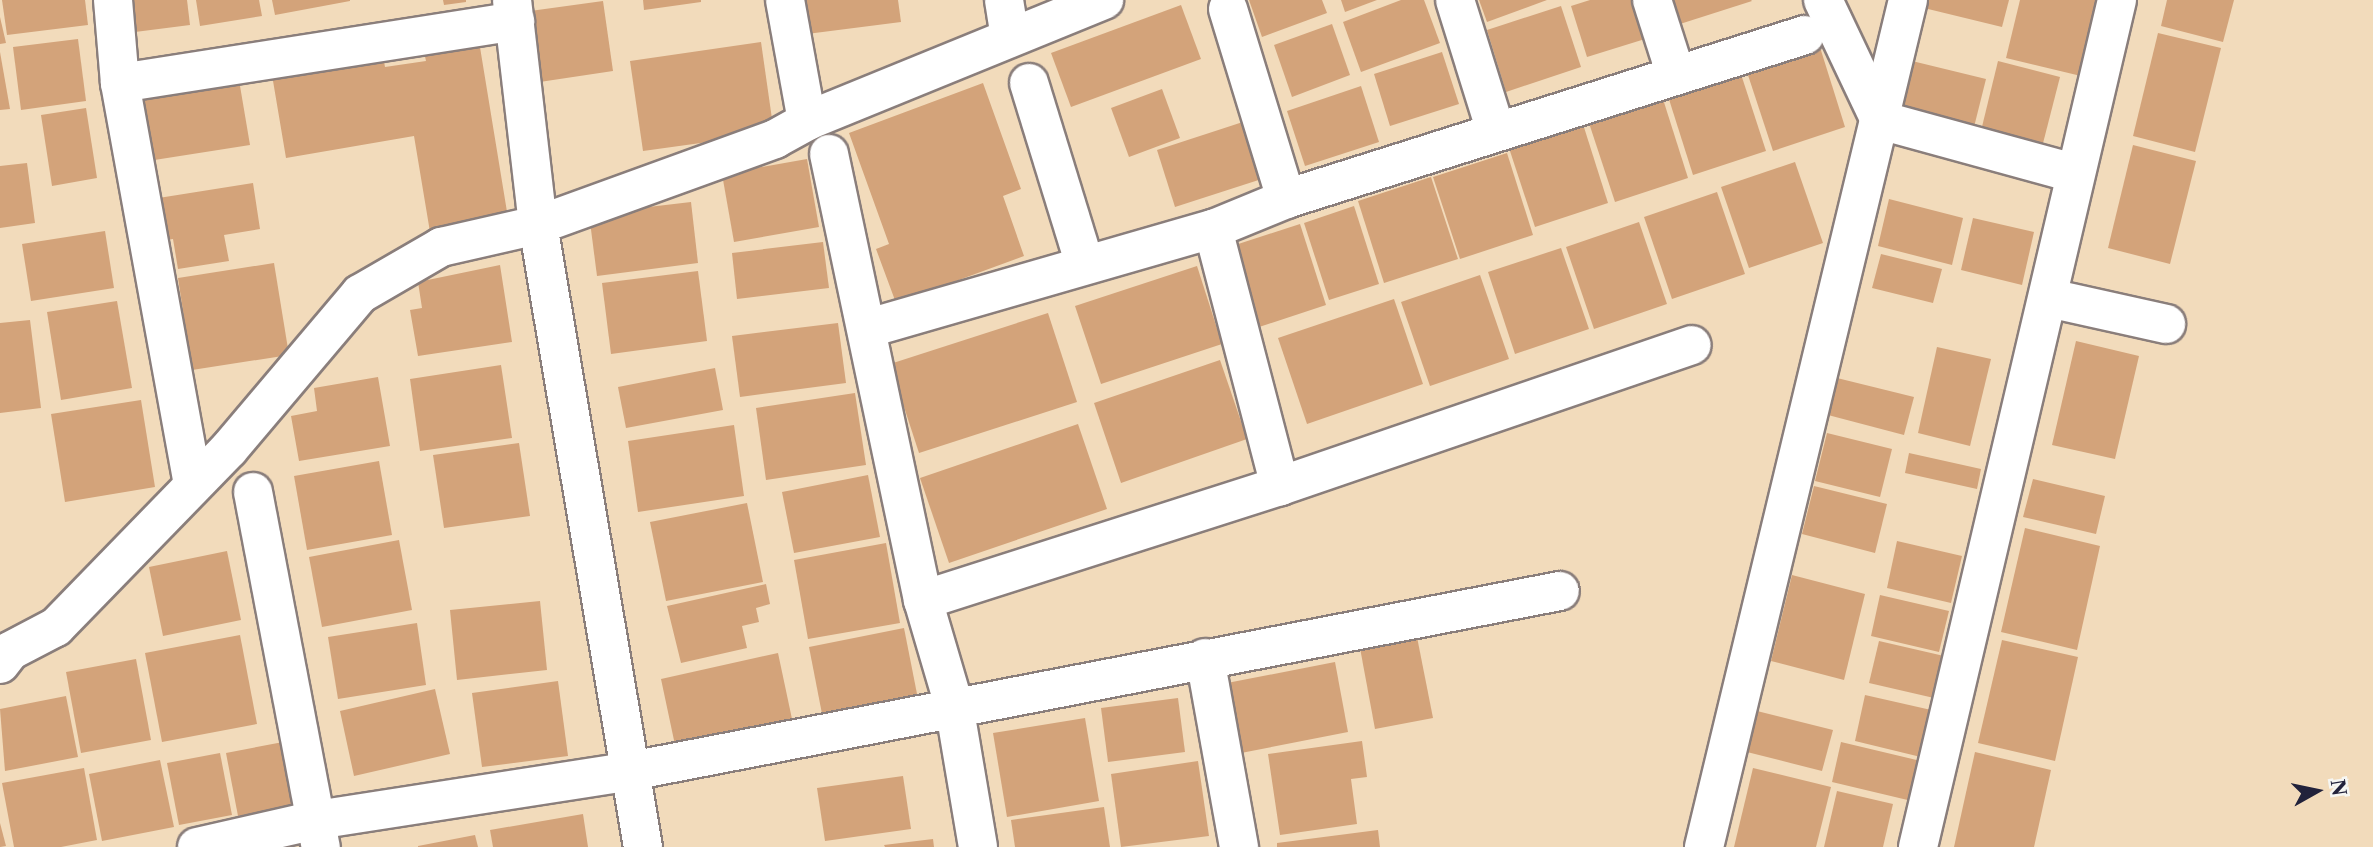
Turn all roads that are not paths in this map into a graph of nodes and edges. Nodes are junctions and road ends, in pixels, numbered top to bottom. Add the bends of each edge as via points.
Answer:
1 (113, 0) edge
2 (785, 0) edge
3 (1104, 0) edge
4 (1455, 0) edge
5 (1652, 0) edge
6 (1823, 0) edge
7 (1908, 0) edge
8 (2117, 0) edge
9 (1228, 9) dead end
10 (514, 11) edge
11 (1007, 18) edge
12 (1805, 35) dead end
13 (1676, 75) junction
14 (120, 83) junction
15 (1029, 83) dead end
16 (1880, 120) junction
17 (807, 121) junction
18 (1496, 132) junction
19 (829, 154) dead end
20 (2074, 173) junction
21 (1286, 199) junction
22 (538, 225) junction
23 (1213, 229) junction
24 (1085, 265) junction
25 (2049, 298) junction
26 (2166, 324) dead end
27 (869, 328) junction
28 (1691, 345) dead end
29 (193, 484) junction
30 (1280, 486) junction
31 (253, 492) dead end
32 (1559, 592) dead end
33 (923, 600) junction
34 (1205, 657) junction
35 (0, 664) edge
36 (954, 705) junction
37 (631, 771) junction
38 (318, 833) edge
39 (197, 847) edge
40 (643, 847) edge
41 (978, 847) edge
42 (1239, 847) edge
43 (1704, 847) edge
44 (1918, 847) edge

1 - 14 street
2 - 17 street
3 - 11 street
4 - 18 street
5 - 13 street
6 - 16 street
7 - 16 street
8 - 20 street
9 - 21 street
10 - 14 street
10 - 22 street
11 - 17 street
12 - 13 street
13 - 18 street
14 - 29 street
15 - 24 street
16 - 20 street
16 - 43 street
17 - 22 street via 775,139
18 - 21 street
19 - 27 street
20 - 25 street
21 - 23 street
22 - 29 street via 441,247 360,294 229,449
22 - 37 street
23 - 24 street
23 - 30 street
24 - 27 street
25 - 26 street
25 - 44 street
27 - 33 street
28 - 30 street
29 - 35 street via 56,627 10,651
30 - 33 street
31 - 38 street
32 - 34 street
33 - 36 street
34 - 36 street
34 - 42 street
36 - 37 street
36 - 41 street
37 - 38 street
37 - 40 street
38 - 39 street

